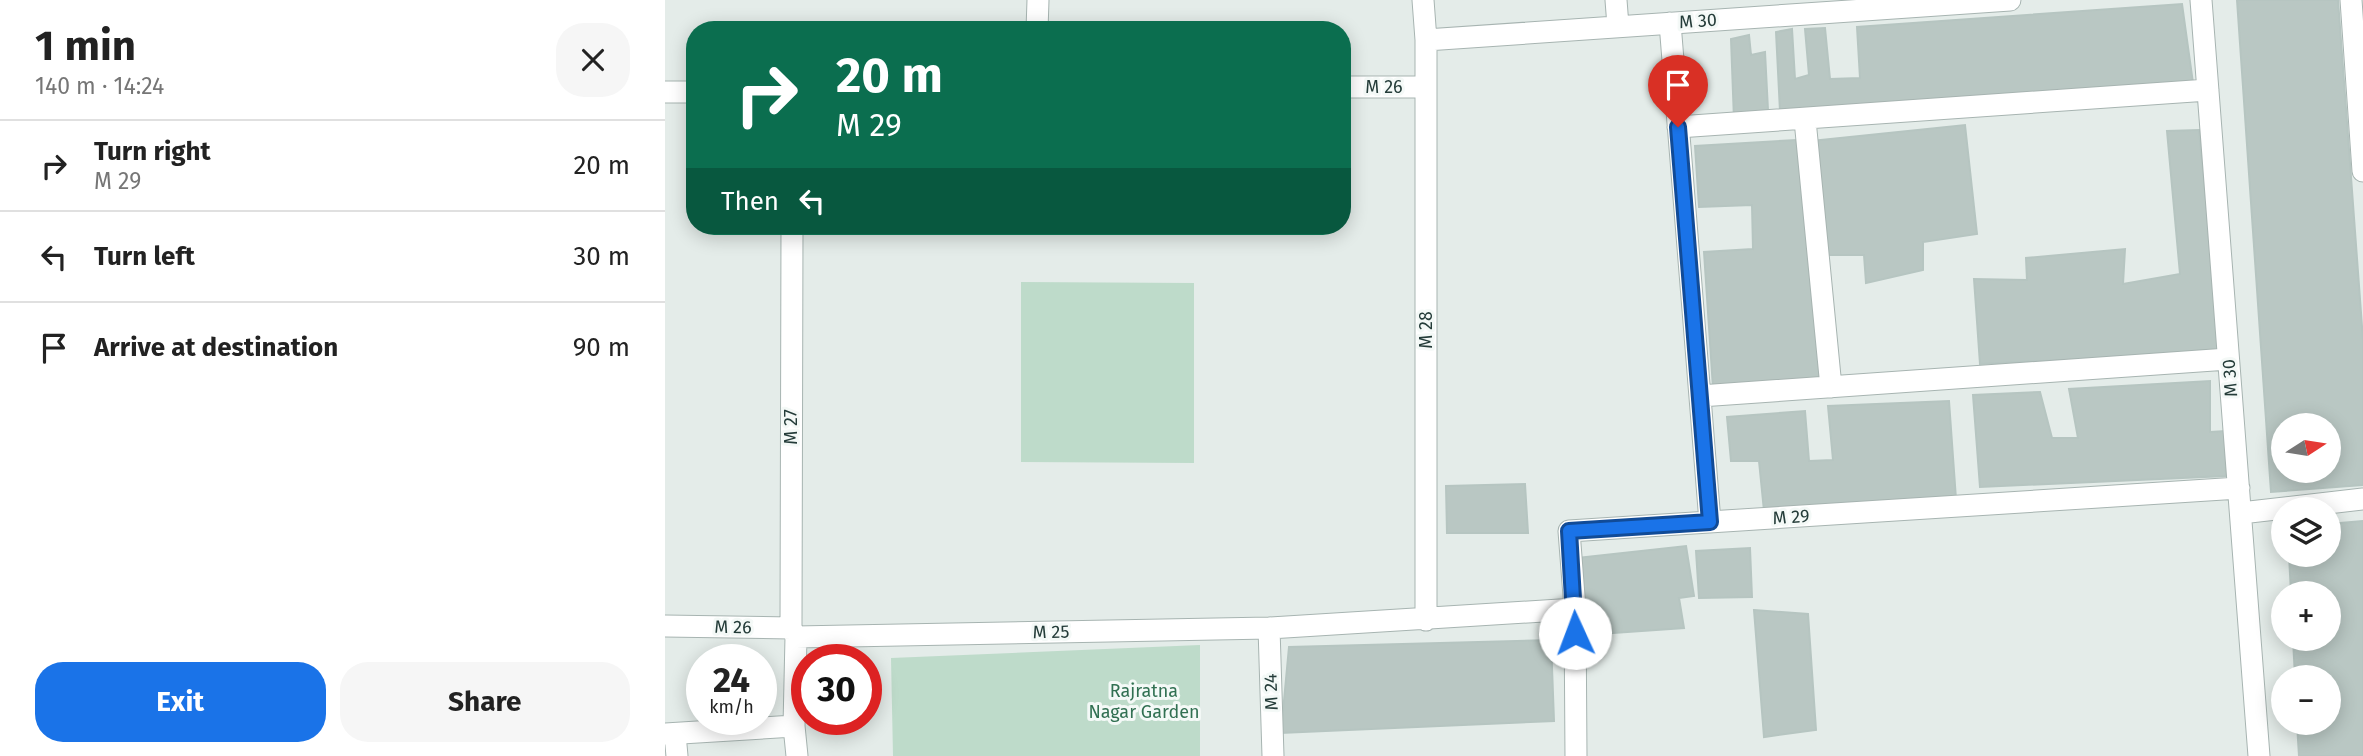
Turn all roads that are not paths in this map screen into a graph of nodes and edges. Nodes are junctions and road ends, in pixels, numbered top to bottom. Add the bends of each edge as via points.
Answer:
1 (1038, 0) edge
2 (1423, 0) edge
3 (1616, 0) edge
4 (2010, 0) edge
5 (2201, 0) edge
6 (2351, 0) edge
7 (1987, 1) edge
8 (1037, 21) edge
9 (1670, 23) junction
10 (1618, 26) junction
11 (1426, 40) junction
12 (1426, 87) junction
13 (1351, 88) edge
14 (2208, 90) junction
15 (665, 92) edge
16 (686, 92) edge
17 (1805, 120) junction
18 (1678, 127) junction
19 (2363, 171) edge
20 (792, 235) edge
21 (2228, 359) junction
22 (1831, 387) junction
23 (1700, 396) junction
24 (2239, 488) junction
25 (2363, 499) edge
26 (2241, 513) junction
27 (1710, 522) junction
28 (1574, 609) junction
29 (1426, 620) junction
30 (665, 626) edge
31 (1269, 628) junction
32 (794, 633) junction
33 (794, 644) edge
34 (791, 726) edge
35 (670, 734) edge
36 (795, 735) edge
37 (677, 756) edge
38 (797, 756) edge
39 (1273, 756) edge
40 (1577, 756) edge
41 (2259, 756) edge

1 - 8 street
2 - 11 street
3 - 10 street
4 - 7 street, M 30
5 - 14 street, M 30
6 - 19 street
7 - 9 street, M 30
9 - 10 street, M 30
9 - 18 street
10 - 11 street, M 30
11 - 12 street, M 28
12 - 13 street, M 26
12 - 29 street, M 28
14 - 17 street
14 - 21 street, M 30
15 - 16 street
17 - 18 street
17 - 22 street
18 - 23 street
20 - 32 street, M 27
21 - 22 street
21 - 24 street, M 30
22 - 23 street
23 - 27 street
24 - 26 street, M 30
24 - 27 street, M 29
25 - 26 street
26 - 41 street, M 30
27 - 28 street, M 29 via 1569,531
28 - 29 street
28 - 40 street
29 - 31 street, M 25
30 - 32 street, M 26
31 - 32 street, M 25
31 - 39 street, M 24
32 - 33 street
34 - 35 street
35 - 37 street
36 - 38 street

